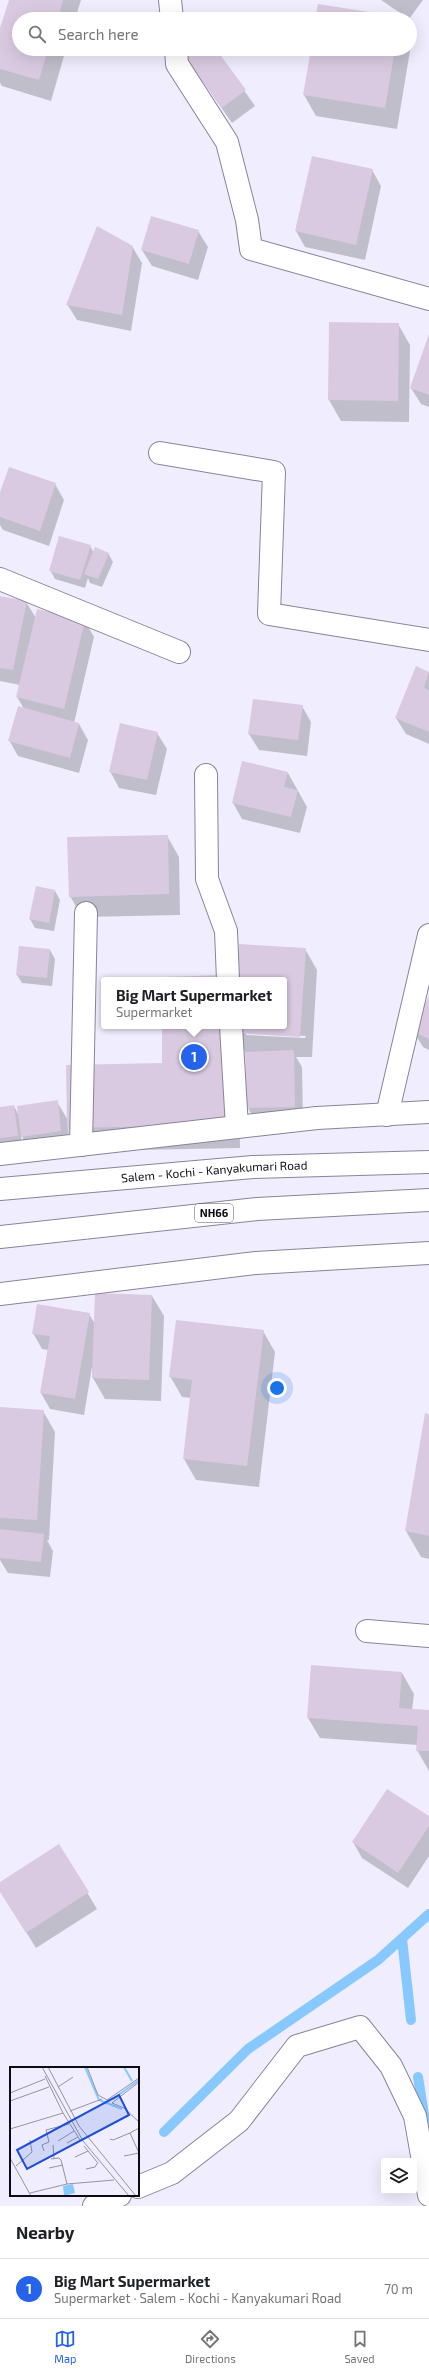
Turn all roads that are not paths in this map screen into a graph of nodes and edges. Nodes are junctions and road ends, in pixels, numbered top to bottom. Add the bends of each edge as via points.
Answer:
1 (170, 0) edge
2 (171, 12) edge
3 (176, 56) edge
4 (429, 299) edge
5 (160, 453) dead end
6 (0, 580) edge
7 (429, 640) edge
8 (179, 652) dead end
9 (206, 775) dead end
10 (86, 913) dead end
11 (429, 935) edge
12 (228, 977) edge
13 (231, 1029) edge
14 (429, 1112) edge
15 (387, 1115) junction
16 (237, 1127) junction
17 (81, 1145) junction
18 (0, 1154) edge
19 (429, 1162) edge
20 (0, 1189) edge
21 (429, 1200) edge
22 (0, 1237) edge
23 (429, 1253) edge
24 (0, 1294) edge
25 (367, 1631) dead end
26 (429, 1636) edge
27 (139, 2187) edge
28 (429, 2195) edge
29 (118, 2196) edge
30 (94, 2206) edge

1 - 2 main road
3 - 4 main road via 177,64 227,142 251,249
5 - 7 main road via 274,472 269,614
6 - 8 main road
9 - 12 main road via 207,879 226,931
10 - 17 main road
11 - 15 main road
13 - 16 main road
14 - 15 main road
15 - 16 main road via 317,1118
16 - 17 main road
17 - 18 main road
19 - 20 main road, Salem - Kochi - Kanyakumari Road via 252,1166
21 - 22 main road, NH66 via 257,1209
23 - 24 main road via 256,1263
25 - 26 main road
27 - 28 main road via 172,2173 239,2121 296,2046 360,2027 391,2066 415,2116
29 - 30 main road

